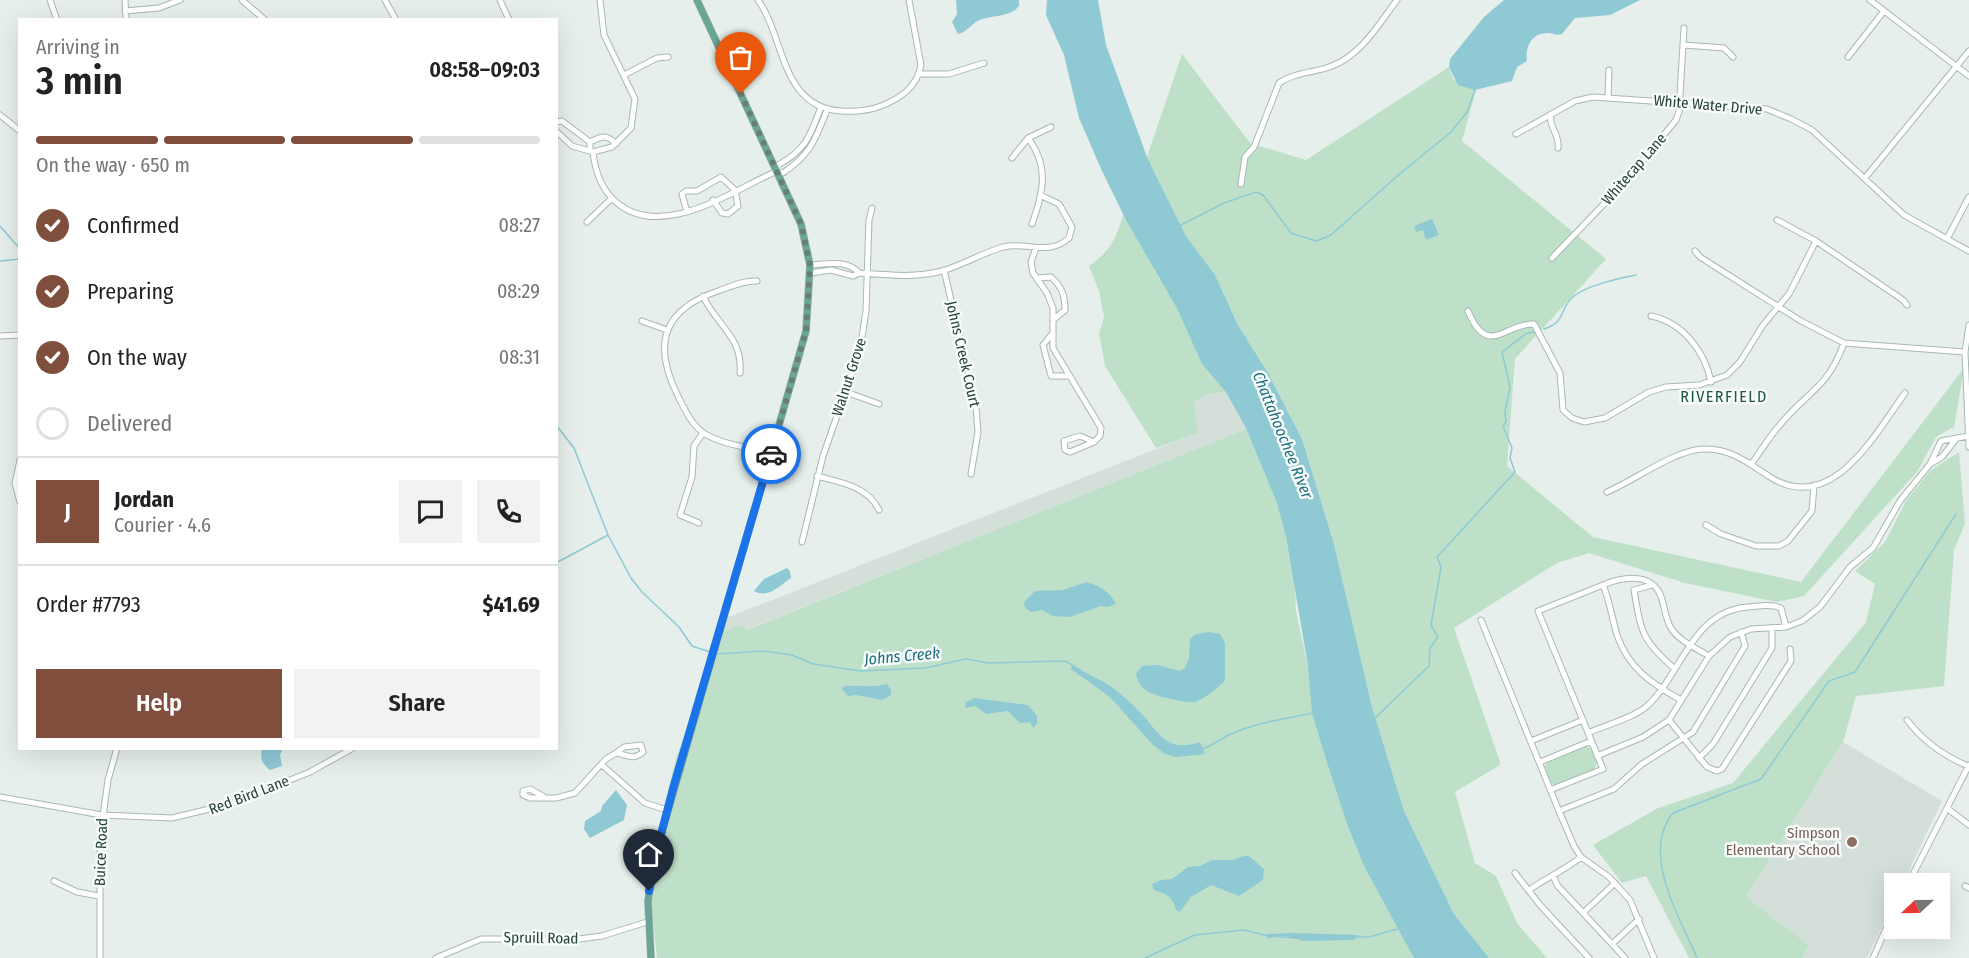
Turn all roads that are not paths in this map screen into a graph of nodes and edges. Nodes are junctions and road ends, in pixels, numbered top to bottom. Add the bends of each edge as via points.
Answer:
1 (50, 0) edge
2 (124, 0) edge
3 (180, 0) edge
4 (242, 0) edge
5 (385, 0) edge
6 (500, 0) edge
7 (600, 0) edge
8 (697, 0) edge
9 (758, 0) edge
10 (909, 0) edge
11 (1397, 0) edge
12 (1870, 0) edge
13 (125, 11) junction
14 (1884, 11) junction
15 (56, 18) edge
16 (126, 18) edge
17 (263, 18) edge
18 (395, 18) edge
19 (508, 18) edge
20 (1684, 28) dead end
21 (1684, 45) junction
22 (1969, 51) edge
23 (668, 57) dead end
24 (1732, 57) dead end
25 (1848, 57) dead end
26 (984, 63) dead end
27 (1957, 66) junction
28 (1609, 70) dead end
29 (919, 74) junction
30 (624, 75) junction
31 (1969, 76) edge
32 (1608, 97) junction
33 (1679, 103) junction
34 (824, 108) junction
35 (1551, 114) junction
36 (0, 115) edge
37 (558, 122) edge
38 (1051, 127) dead end
39 (18, 129) edge
40 (558, 133) edge
41 (1516, 134) dead end
42 (1028, 138) junction
43 (590, 142) junction
44 (616, 144) junction
45 (1558, 148) dead end
46 (592, 152) junction
47 (1012, 158) dead end
48 (790, 159) junction
49 (795, 165) junction
50 (775, 172) junction
51 (1865, 178) junction
52 (1241, 184) dead end
53 (735, 190) junction
54 (1042, 196) junction
55 (1969, 197) edge
56 (612, 198) junction
57 (713, 200) junction
58 (872, 208) dead end
59 (687, 212) junction
60 (1777, 220) dead end
61 (587, 222) dead end
62 (1032, 224) dead end
63 (1948, 237) junction
64 (1816, 241) junction
65 (1036, 248) junction
66 (1695, 251) dead end
67 (1969, 251) edge
68 (1552, 258) dead end
69 (811, 269) junction
70 (944, 270) junction
71 (867, 274) junction
72 (1037, 278) junction
73 (757, 281) dead end
74 (703, 296) junction
75 (1907, 305) dead end
76 (1778, 306) junction
77 (1468, 311) dead end
78 (1651, 316) dead end
79 (1053, 320) junction
80 (642, 321) dead end
81 (1969, 325) edge
82 (667, 330) junction
83 (1053, 333) junction
84 (18, 335) edge
85 (0, 336) edge
86 (1844, 344) junction
87 (1965, 352) junction
88 (740, 373) dead end
89 (1071, 376) junction
90 (1711, 382) junction
91 (846, 392) junction
92 (1905, 393) dead end
93 (879, 404) dead end
94 (703, 433) junction
95 (1968, 436) edge
96 (1956, 439) junction
97 (1094, 442) junction
98 (1969, 447) edge
99 (1934, 451) junction
100 (771, 452) junction
101 (1942, 458) junction
102 (1752, 463) junction
103 (1930, 464) junction
104 (18, 469) edge
105 (971, 474) dead end
106 (818, 476) junction
107 (1814, 485) junction
108 (1607, 492) dead end
109 (18, 494) edge
110 (879, 510) dead end
111 (699, 523) dead end
112 (1706, 525) dead end
113 (801, 542) dead end
114 (1603, 585) junction
115 (1652, 585) junction
116 (1481, 620) dead end
117 (1786, 627) junction
118 (1772, 629) junction
119 (1741, 632) junction
120 (1690, 645) junction
121 (1790, 649) dead end
122 (1709, 656) junction
123 (1675, 669) junction
124 (1662, 690) junction
125 (1681, 700) junction
126 (1583, 720) junction
127 (1669, 720) junction
128 (1906, 720) dead end
129 (1588, 733) junction
130 (1684, 740) junction
131 (1531, 741) junction
132 (1591, 741) junction
133 (116, 750) edge
134 (349, 750) edge
135 (616, 753) dead end
136 (1597, 756) junction
137 (1699, 758) junction
138 (1540, 762) junction
139 (602, 765) junction
140 (1969, 766) edge
141 (1550, 790) junction
142 (543, 796) dead end
143 (0, 797) edge
144 (1948, 809) junction
145 (667, 810) junction
146 (1559, 811) junction
147 (102, 815) junction
148 (1969, 825) edge
149 (1581, 857) junction
150 (1515, 873) dead end
151 (1914, 873) edge
152 (1553, 875) junction
153 (54, 881) dead end
154 (1615, 883) junction
155 (1529, 890) junction
156 (99, 896) junction
157 (1583, 913) junction
158 (1639, 920) junction
159 (647, 922) junction
160 (1884, 933) edge
161 (1612, 944) junction
162 (100, 958) edge
163 (436, 958) edge
164 (651, 958) edge
165 (1589, 958) edge
166 (1625, 958) edge
167 (1654, 958) edge
168 (1873, 958) edge

1 - 15 street
2 - 13 street
3 - 13 street via 159,8
4 - 17 street
5 - 18 street
6 - 19 street
7 - 30 street via 604,35
8 - 50 main road
9 - 34 street via 768,14 791,81
10 - 29 street via 921,65
11 - 52 street via 1346,60 1279,83 1254,147 1245,157
12 - 14 street
13 - 16 street
14 - 25 street
14 - 27 street
20 - 21 street, Whitecap Lane
21 - 24 street via 1724,48
21 - 33 street, Whitecap Lane
22 - 27 street
23 - 30 street via 657,58
26 - 29 street via 949,74
27 - 31 street
27 - 51 street
28 - 32 street
29 - 34 street via 903,95 872,110
30 - 44 street via 635,99 635,118
32 - 33 street, White Water Drive
32 - 35 street, White Water Drive via 1584,98
33 - 51 street, White Water Drive via 1767,109 1791,118 1812,130
33 - 68 street, Whitecap Lane via 1676,120 1641,163
34 - 48 street via 806,144
34 - 49 street via 810,151
35 - 41 street, White Water Drive
35 - 45 street
36 - 39 street
37 - 43 street
38 - 42 street
40 - 46 street via 572,146
42 - 47 street
42 - 54 street via 1041,169
43 - 44 street via 602,136 610,137
43 - 46 street
44 - 46 street
46 - 56 street via 598,177
48 - 49 street
48 - 50 street via 778,165
49 - 50 street via 783,173
50 - 53 street
50 - 69 main road via 801,224
51 - 63 street, White Water Drive via 1904,215
53 - 57 street
53 - 57 street via 738,206 728,214 722,213
53 - 59 street via 721,177 697,190 686,191 682,194
54 - 62 street
54 - 65 street via 1059,204 1072,231 1058,246
55 - 63 street
56 - 59 street via 632,213 646,217
56 - 61 street
57 - 59 street
58 - 71 street, Walnut Grove via 868,220
60 - 64 street
63 - 67 street, White Water Drive
64 - 75 street
64 - 76 street via 1797,280
65 - 70 street via 1003,248
65 - 72 street via 1031,262
66 - 76 street
69 - 71 street via 842,263
69 - 100 main road via 806,331
70 - 71 street via 916,276
70 - 105 street, Johns Creek Court via 976,407 978,432
71 - 91 street, Walnut Grove via 863,336
72 - 79 street via 1050,300
72 - 79 street via 1051,277 1060,285 1065,298 1065,310
73 - 74 street
74 - 82 street via 681,309
74 - 88 street via 712,315 739,349
76 - 86 street
76 - 90 street via 1740,362 1727,375
77 - 90 street via 1474,325 1486,335 1499,336 1522,324 1534,324 1560,374 1563,410 1584,422 1605,418 1648,392
78 - 90 street via 1663,319 1694,342
79 - 83 street
80 - 82 street
81 - 87 street
82 - 94 street via 667,374 687,415
83 - 89 street via 1053,348
83 - 89 street via 1043,345 1051,376
84 - 85 street
86 - 87 street
86 - 102 street via 1826,380 1779,425
87 - 95 street
89 - 97 street via 1101,428
91 - 93 street
91 - 106 street, Walnut Grove
92 - 107 street via 1853,463 1832,480
94 - 100 street
94 - 111 street via 694,446 692,477 680,515
95 - 96 street
95 - 98 street
96 - 99 street via 1941,441
96 - 101 street
97 - 97 street via 1070,452 1063,446 1064,441 1075,436
99 - 101 street
99 - 103 street
100 - 145 main road
101 - 103 street
102 - 107 street via 1777,481
102 - 108 street via 1720,450 1702,449 1678,454 1636,480
103 - 117 street via 1900,501 1873,548 1850,567 1810,616
104 - 109 street via 15,483
106 - 110 street via 853,486 872,499
106 - 113 street, Walnut Grove
107 - 112 street via 1812,512 1779,546 1756,546
114 - 115 street via 1628,577
114 - 124 street via 1622,649 1641,675
114 - 126 street via 1538,611
115 - 120 street via 1660,593 1671,629
115 - 123 street via 1634,590 1640,625 1650,647
116 - 131 street
117 - 118 street
117 - 120 street via 1781,608 1742,607 1709,622
118 - 119 street
118 - 137 street via 1772,648 1713,744
119 - 122 street via 1730,636
119 - 130 street via 1745,646 1741,654 1693,732
120 - 122 street
120 - 123 street
121 - 137 street via 1791,661 1722,769 1717,771
122 - 125 street
123 - 124 street
124 - 125 street
124 - 129 street via 1646,708
125 - 127 street
126 - 129 street
126 - 131 street
127 - 130 street
127 - 136 street via 1642,737
128 - 140 street via 1946,756
129 - 132 street
130 - 137 street
130 - 146 street via 1642,764 1614,789
131 - 138 street
132 - 136 street
132 - 138 street
133 - 147 street, Buice Road
134 - 147 street, Red Bird Lane via 310,772 205,812 149,819
135 - 139 street
136 - 141 street via 1603,769
138 - 141 street
139 - 142 street via 574,794
139 - 145 street via 645,803
140 - 144 street
141 - 146 street
143 - 147 street, Red Bird Lane
144 - 148 street
144 - 151 street
145 - 159 main road via 652,870
146 - 149 street
147 - 156 street, Buice Road
149 - 152 street
149 - 154 street
150 - 155 street
152 - 155 street
152 - 157 street via 1557,885
153 - 156 street via 76,892
154 - 157 street
154 - 158 street via 1630,900
155 - 165 street
156 - 162 street, Buice Road
157 - 161 street
158 - 161 street
158 - 167 street
159 - 163 street, Spruill Road via 579,939 481,939
159 - 164 main road
160 - 168 street
161 - 166 street

